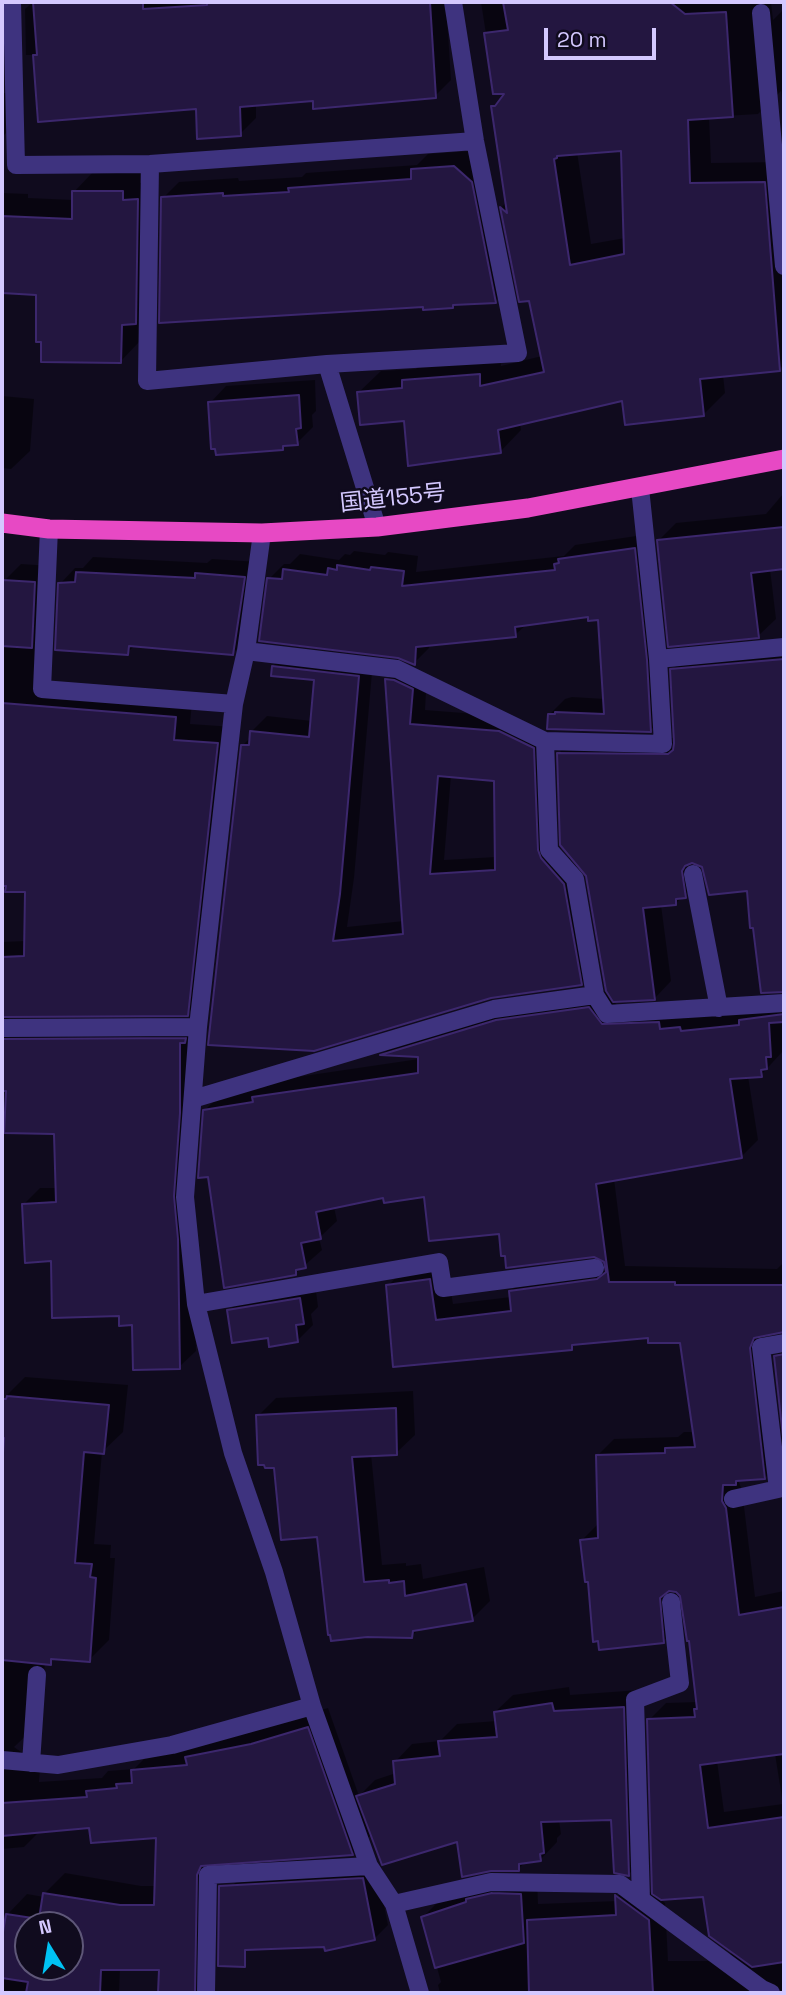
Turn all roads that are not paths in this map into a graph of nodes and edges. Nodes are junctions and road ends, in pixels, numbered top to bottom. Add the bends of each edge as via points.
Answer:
1 (12, 2) edge
2 (453, 2) edge
3 (761, 13) dead end
4 (475, 141) junction
5 (150, 164) junction
6 (784, 266) edge
7 (327, 364) junction
8 (784, 459) edge
9 (640, 488) junction
10 (2, 523) edge
11 (377, 527) junction
12 (49, 529) junction
13 (262, 533) junction
14 (784, 647) edge
15 (246, 651) junction
16 (658, 659) junction
17 (234, 704) junction
18 (545, 741) junction
19 (693, 874) dead end
20 (596, 995) junction
21 (784, 1003) edge
22 (719, 1008) junction
23 (198, 1027) junction
24 (2, 1028) edge
25 (193, 1099) junction
26 (595, 1268) dead end
27 (197, 1304) junction
28 (784, 1343) edge
29 (777, 1419) edge
30 (733, 1499) dead end
31 (671, 1602) dead end
32 (37, 1675) dead end
33 (312, 1706) junction
34 (2, 1760) edge
35 (31, 1763) junction
36 (369, 1866) junction
37 (641, 1899) junction
38 (394, 1904) junction
39 (206, 1993) edge
40 (420, 1993) edge
41 (771, 1993) edge

1 - 5 street via 16,165
2 - 4 street
3 - 6 street
4 - 5 street
4 - 7 street via 518,353
5 - 7 street via 147,381
7 - 11 street
8 - 9 highway, 国道155号
9 - 11 highway, 国道155号
9 - 16 street
10 - 12 highway, 国道155号
11 - 13 highway, 国道155号
12 - 13 highway, 国道155号
12 - 17 street via 42,689
13 - 15 street
14 - 16 street
15 - 17 street
15 - 18 street via 397,669
16 - 18 street via 663,744
17 - 23 street
18 - 20 street via 549,850 575,879
19 - 22 street
20 - 22 street via 607,1014
20 - 25 street via 495,1009
21 - 22 street
23 - 24 street
23 - 25 street
25 - 27 street via 185,1197
26 - 27 street via 443,1288 439,1262
27 - 33 street via 233,1453 274,1572
28 - 29 street via 761,1347
29 - 30 street via 778,1489
31 - 37 street via 680,1683 635,1700
32 - 35 street
33 - 35 street via 172,1745 58,1765
33 - 36 street
34 - 35 street
36 - 38 street
36 - 39 street via 208,1875
37 - 38 street via 620,1884 491,1882
37 - 41 street
38 - 40 street

